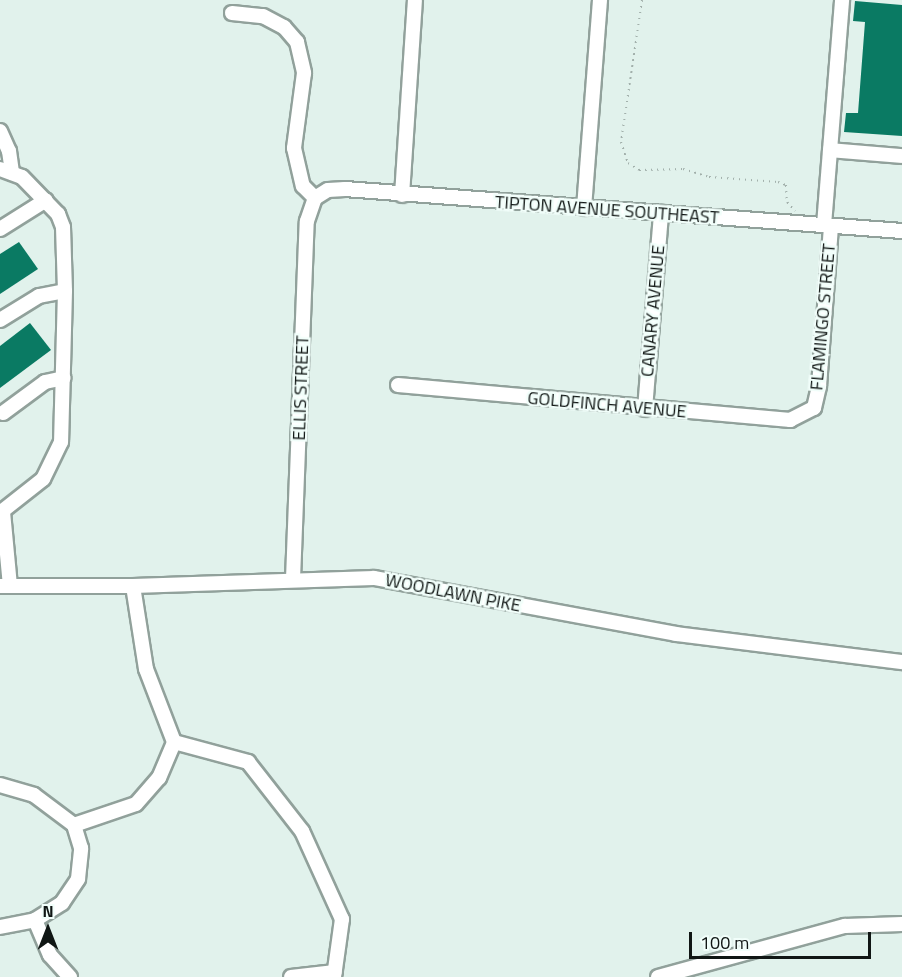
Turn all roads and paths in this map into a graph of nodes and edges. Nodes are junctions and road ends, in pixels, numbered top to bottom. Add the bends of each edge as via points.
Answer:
1 (415, 0) edge
2 (600, 0) edge
3 (642, 0) edge
4 (842, 0) edge
5 (232, 13) dead end
6 (0, 131) edge
7 (830, 150) junction
8 (902, 156) edge
9 (6, 171) edge
10 (402, 195) junction
11 (315, 198) junction
12 (46, 200) junction
13 (584, 208) junction
14 (661, 213) junction
15 (798, 223) junction
16 (828, 225) junction
17 (0, 229) edge
18 (902, 231) edge
19 (65, 291) junction
20 (0, 320) edge
21 (64, 378) junction
22 (398, 386) dead end
23 (814, 408) joint
24 (645, 409) junction
25 (3, 413) dead end
26 (2, 513) edge
27 (293, 579) junction
28 (5, 586) edge
29 (133, 586) junction
30 (902, 662) edge
31 (174, 742) junction
32 (0, 785) edge
33 (74, 825) junction
34 (35, 920) junction
35 (902, 924) edge
36 (0, 927) edge
37 (334, 975) edge
38 (70, 977) edge
39 (291, 977) edge
40 (658, 977) edge

1 - 10 street
2 - 13 street
3 - 15 path via 621,142 628,163 639,170 683,169 710,177 786,185 787,202 798,213
4 - 7 street, FLAMINGO STREET
5 - 11 street via 263,16 284,27 297,42 304,73 294,148 303,186
6 - 9 street via 9,151
7 - 8 street
7 - 16 street, FLAMINGO STREET
9 - 12 street
10 - 11 street, TIPTON AVENUE SOUTHEAST via 337,189
10 - 13 street, TIPTON AVENUE SOUTHEAST
11 - 27 street, ELLIS STREET via 307,221
12 - 17 street
12 - 19 street via 63,227
13 - 14 street, TIPTON AVENUE SOUTHEAST
14 - 15 street, TIPTON AVENUE SOUTHEAST
14 - 24 street, CANARY AVENUE
15 - 16 street, TIPTON AVENUE SOUTHEAST
16 - 18 street, TIPTON AVENUE SOUTHEAST
16 - 23 street, FLAMINGO STREET via 819,386
19 - 20 street via 39,296
19 - 21 street
21 - 25 street via 45,382
21 - 26 street via 61,442 54,462 32,491
22 - 24 street, GOLDFINCH AVENUE
23 - 24 street, GOLDFINCH AVENUE via 790,420
26 - 28 street
27 - 29 street, WOODLAWN PIKE
27 - 30 street, WOODLAWN PIKE via 374,578 676,634
28 - 29 street, WOODLAWN PIKE
29 - 31 street via 146,669
31 - 33 street via 159,778 136,804
31 - 37 street via 248,762 302,831 342,919
32 - 33 street via 34,795
33 - 34 street via 81,849 78,879 62,903
34 - 36 street
34 - 38 street via 50,956
35 - 40 street via 845,926
37 - 39 street

